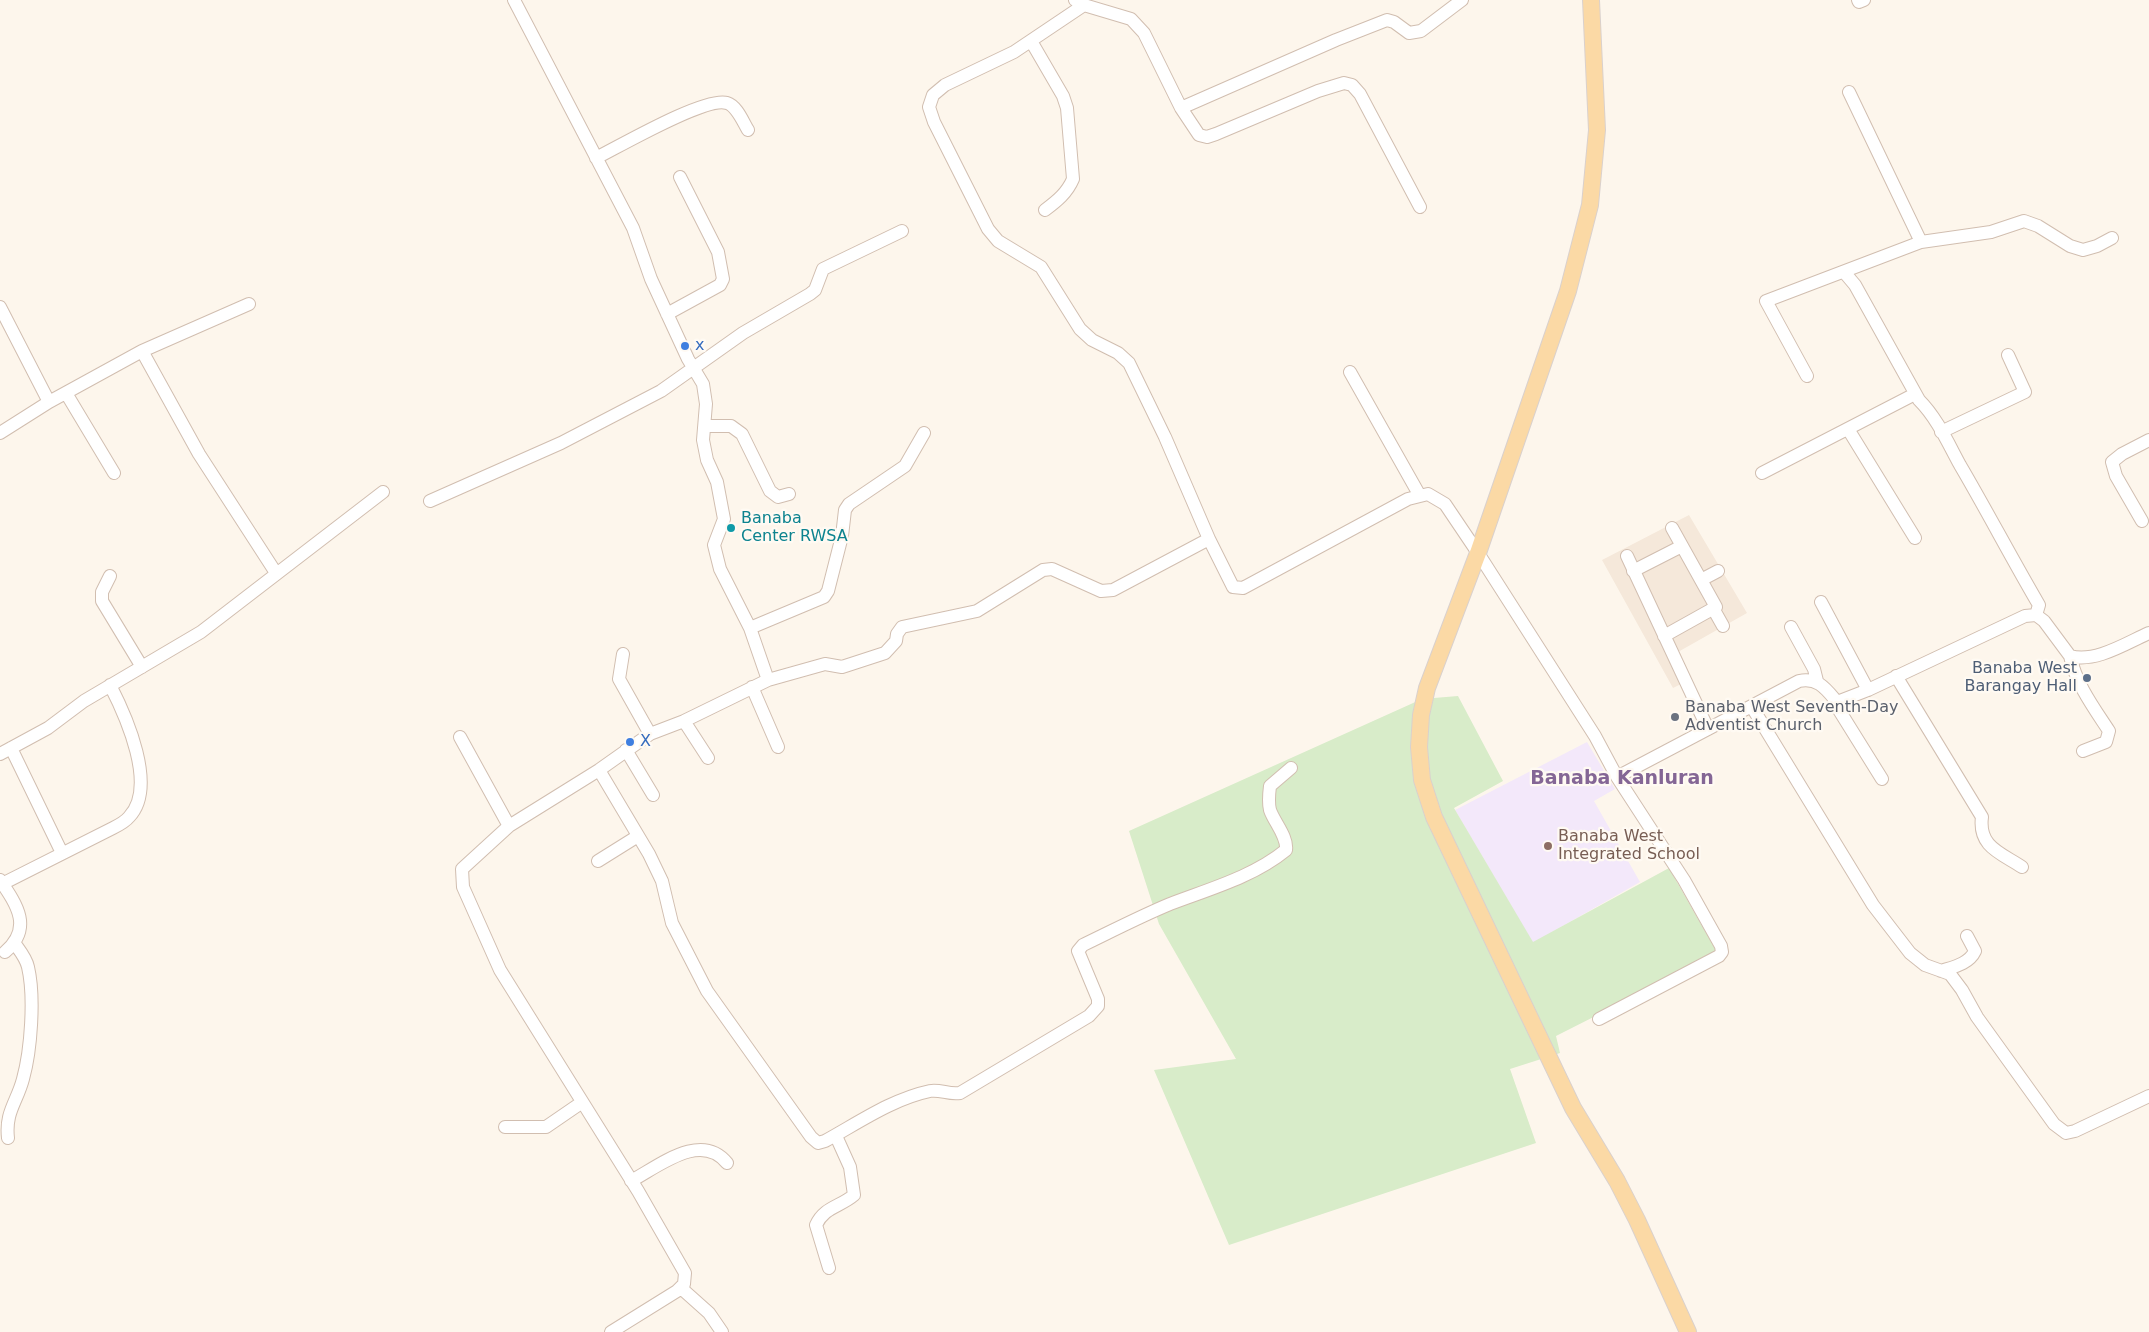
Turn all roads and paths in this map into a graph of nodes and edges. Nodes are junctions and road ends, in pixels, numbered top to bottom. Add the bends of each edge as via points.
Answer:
1 (514, 0) edge
2 (1462, 0) edge
3 (1591, 0) edge
4 (1858, 0) edge
5 (1864, 0) edge
6 (1079, 3) edge
7 (1031, 41) junction
8 (1849, 92) dead end
9 (1181, 108) junction
10 (748, 130) dead end
11 (596, 158) junction
12 (680, 177) dead end
13 (1420, 207) dead end
14 (1045, 210) dead end
15 (902, 231) dead end
16 (2112, 238) dead end
17 (1921, 242) junction
18 (1844, 272) junction
19 (249, 304) dead end
20 (0, 308) edge
21 (667, 314) junction
22 (142, 351) junction
23 (2008, 355) dead end
24 (693, 367) junction
25 (1350, 372) dead end
26 (1807, 376) dead end
27 (66, 393) junction
28 (1916, 394) junction
29 (49, 402) junction
30 (706, 426) junction
31 (1848, 429) junction
32 (1941, 432) junction
33 (0, 433) edge
34 (924, 433) dead end
35 (2149, 440) edge
36 (114, 473) dead end
37 (1762, 473) dead end
38 (383, 492) dead end
39 (789, 494) dead end
40 (1420, 496) junction
41 (430, 501) dead end
42 (2142, 522) dead end
43 (1672, 528) dead end
44 (1915, 538) dead end
45 (1209, 539) junction
46 (1682, 546) junction
47 (1478, 553) junction
48 (1627, 556) dead end
49 (1633, 571) junction
50 (1718, 571) dead end
51 (276, 573) junction
52 (110, 576) dead end
53 (1701, 580) junction
54 (1821, 602) dead end
55 (1714, 610) junction
56 (2036, 615) junction
57 (1723, 626) dead end
58 (1791, 627) dead end
59 (750, 628) junction
60 (2149, 633) edge
61 (1664, 636) junction
62 (623, 654) dead end
63 (2070, 656) junction
64 (142, 667) junction
65 (1896, 676) junction
66 (768, 680) junction
67 (1817, 681) junction
68 (110, 685) junction
69 (752, 687) junction
70 (1868, 690) junction
71 (1837, 702) junction
72 (1752, 707) junction
73 (684, 721) junction
74 (1708, 729) junction
75 (650, 734) junction
76 (460, 737) dead end
77 (778, 747) dead end
78 (626, 750) junction
79 (5, 751) edge
80 (2083, 751) dead end
81 (708, 758) dead end
82 (1291, 768) dead end
83 (599, 770) junction
84 (1617, 777) junction
85 (1882, 779) dead end
86 (653, 795) dead end
87 (509, 826) junction
88 (638, 836) junction
89 (62, 853) junction
90 (598, 861) dead end
91 (2022, 867) dead end
92 (1, 882) edge
93 (1967, 936) dead end
94 (1941, 971) junction
95 (1599, 1019) dead end
96 (2149, 1096) edge
97 (581, 1103) junction
98 (505, 1127) dead end
99 (836, 1136) junction
100 (8, 1138) dead end
101 (727, 1163) dead end
102 (631, 1181) junction
103 (830, 1268) dead end
104 (681, 1288) junction
105 (612, 1332) edge
106 (722, 1332) edge
107 (1688, 1332) edge

1 - 11 street
2 - 9 street via 1421,31 1409,33 1387,20
3 - 47 main road via 1597,130 1590,205 1568,291
4 - 5 street
6 - 7 street
6 - 9 street via 1131,19 1144,34
7 - 14 street via 1067,108 1073,179 1060,199
7 - 45 street via 933,94 929,107 934,122 988,229 998,241 1041,267 1080,329 1129,363
8 - 17 street
9 - 13 street via 1199,135 1208,137 1318,91 1344,83 1352,85 1360,94
10 - 11 street via 732,105 725,102 701,106
11 - 21 street via 633,228 650,278
12 - 21 street via 718,252 723,280
15 - 24 street via 823,270 810,294
16 - 17 street via 2083,250 2024,221 1991,232
17 - 18 street
18 - 26 street via 1766,301
18 - 28 street
19 - 22 street
20 - 29 street
21 - 24 street
22 - 27 street
22 - 51 street via 199,454
23 - 32 street via 2025,392
24 - 30 street via 703,384
24 - 41 street via 661,390 581,433
25 - 40 street
27 - 29 street
27 - 36 street
28 - 31 street
28 - 32 street
29 - 33 street
30 - 39 street via 731,426 742,434 770,491 778,497
30 - 59 street via 703,440 707,460 717,482 724,520 714,545 720,569
31 - 37 street
31 - 44 street
32 - 56 street via 2039,605
34 - 59 street via 905,466 845,510 842,536 824,597
35 - 42 street via 2112,462 2116,476
38 - 51 street
40 - 45 street via 1408,499 1244,588 1233,587
40 - 47 street via 1428,494 1445,504
43 - 46 street
45 - 66 street via 1113,590 1100,591 1052,569 1043,570 978,612 902,627 896,641 885,653 842,667 825,664
46 - 49 street
46 - 53 street
47 - 84 street
47 - 107 main road via 1423,703 1419,747 1422,780 1434,817 1569,1099 1621,1189
48 - 49 street
49 - 61 street
50 - 53 street
51 - 64 street via 240,605
52 - 64 street via 102,592 102,602
53 - 55 street via 1716,607
54 - 70 street
55 - 57 street
55 - 61 street
56 - 63 street
56 - 65 street via 2025,616
58 - 67 street via 1814,669
59 - 66 street
60 - 63 street via 2097,655
61 - 74 street
62 - 75 street via 619,678
63 - 80 street via 2073,670 2109,731 2106,742
64 - 68 street
65 - 70 street
65 - 91 street via 1982,817 1980,829 1987,845
66 - 69 street
67 - 71 street
67 - 72 street via 1799,681
68 - 79 street via 48,728
68 - 89 street via 134,737 140,778 137,805 123,822
69 - 73 street
69 - 77 street
70 - 71 street
71 - 85 street
72 - 74 street
72 - 94 street via 1873,905 1910,953 1925,965
73 - 75 street
73 - 81 street
74 - 84 street
75 - 78 street
76 - 87 street
78 - 83 street
78 - 86 street
79 - 89 street
82 - 99 street via 1270,786 1268,796 1286,850 1248,873 1167,905 1083,945 1078,952 1098,999 1098,1006 1089,1016 960,1093 951,1095 932,1090 913,1096 890,1105
83 - 87 street
83 - 88 street
84 - 95 street via 1684,880 1722,952
87 - 97 street via 466,863 462,869 463,887 500,970
88 - 90 street
88 - 99 street via 662,881 672,923 707,991 811,1137 818,1143
89 - 92 street
92 - 100 street via 20,917 19,934 10,948 28,966 31,1017 24,1072 9,1111
93 - 94 street via 1975,951 1973,955 1964,963
94 - 96 street via 1950,974 1962,990 1977,1017 2060,1130 2066,1133 2075,1131
97 - 98 street via 546,1127
97 - 102 street
99 - 103 street via 850,1168 854,1195 826,1211 816,1225
101 - 102 street via 711,1149 697,1149
102 - 104 street via 683,1267 686,1280
104 - 105 street
104 - 106 street via 709,1313

